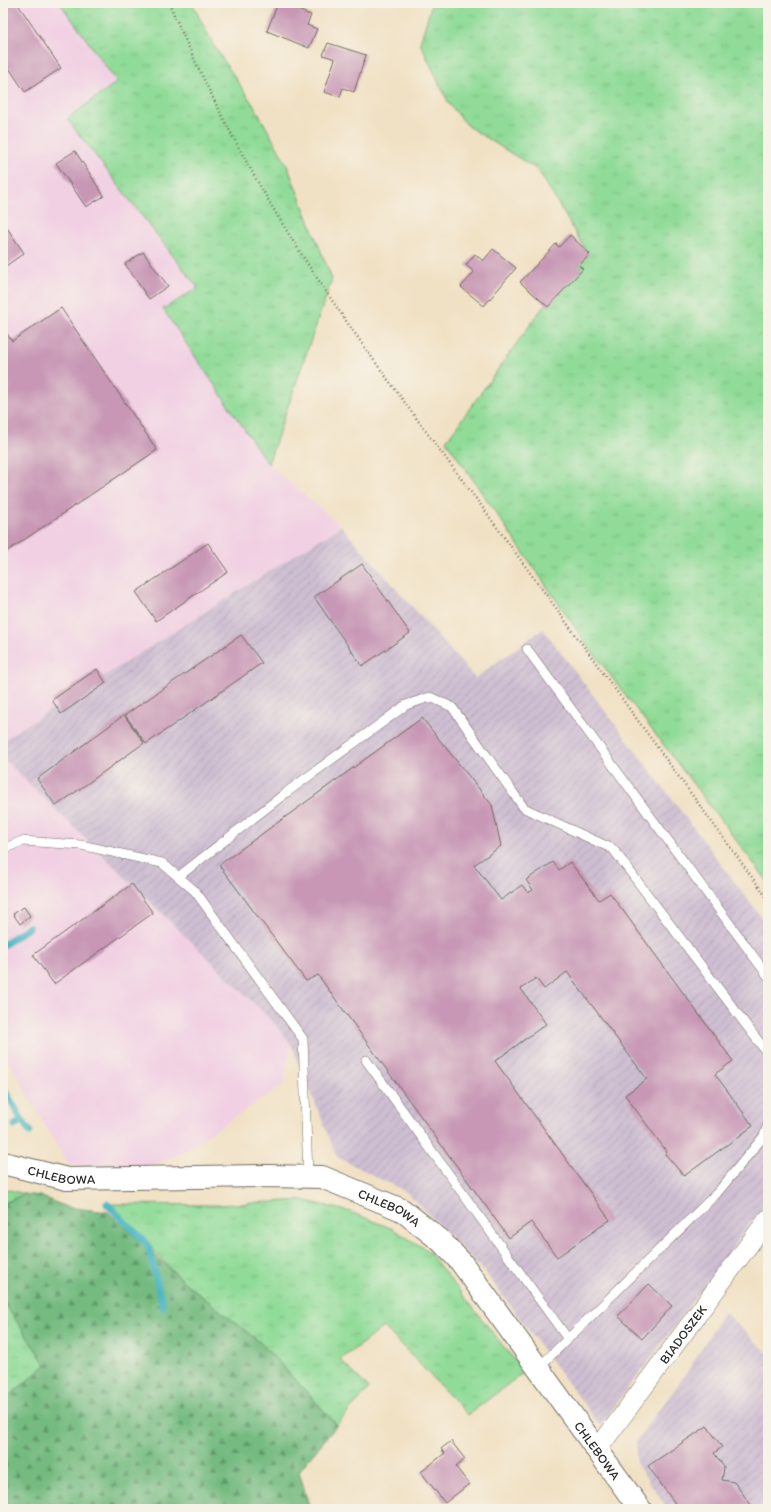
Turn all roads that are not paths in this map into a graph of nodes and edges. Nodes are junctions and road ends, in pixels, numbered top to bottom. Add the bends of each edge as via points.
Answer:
1 (527, 649) dead end
2 (3, 849) edge
3 (178, 877) junction
4 (768, 976) edge
5 (768, 1054) edge
6 (366, 1060) dead end
7 (768, 1125) edge
8 (3, 1163) edge
9 (308, 1176) junction
10 (768, 1219) edge
11 (568, 1339) junction
12 (538, 1368) junction
13 (598, 1450) junction
14 (640, 1509) edge

1 - 4 lane
2 - 3 lane via 22,840 81,845 162,863
3 - 5 lane via 287,792 406,705 430,696 452,707 524,808 613,849
3 - 9 lane via 195,891 303,1039
6 - 11 lane
7 - 11 lane via 764,1136 717,1193
8 - 9 street, CHLEBOWA via 67,1179
9 - 12 street, CHLEBOWA via 322,1177 402,1210 440,1240 461,1262
10 - 13 street, BIADOSZEK
11 - 12 lane
12 - 13 street, CHLEBOWA
13 - 14 street, CHLEBOWA

